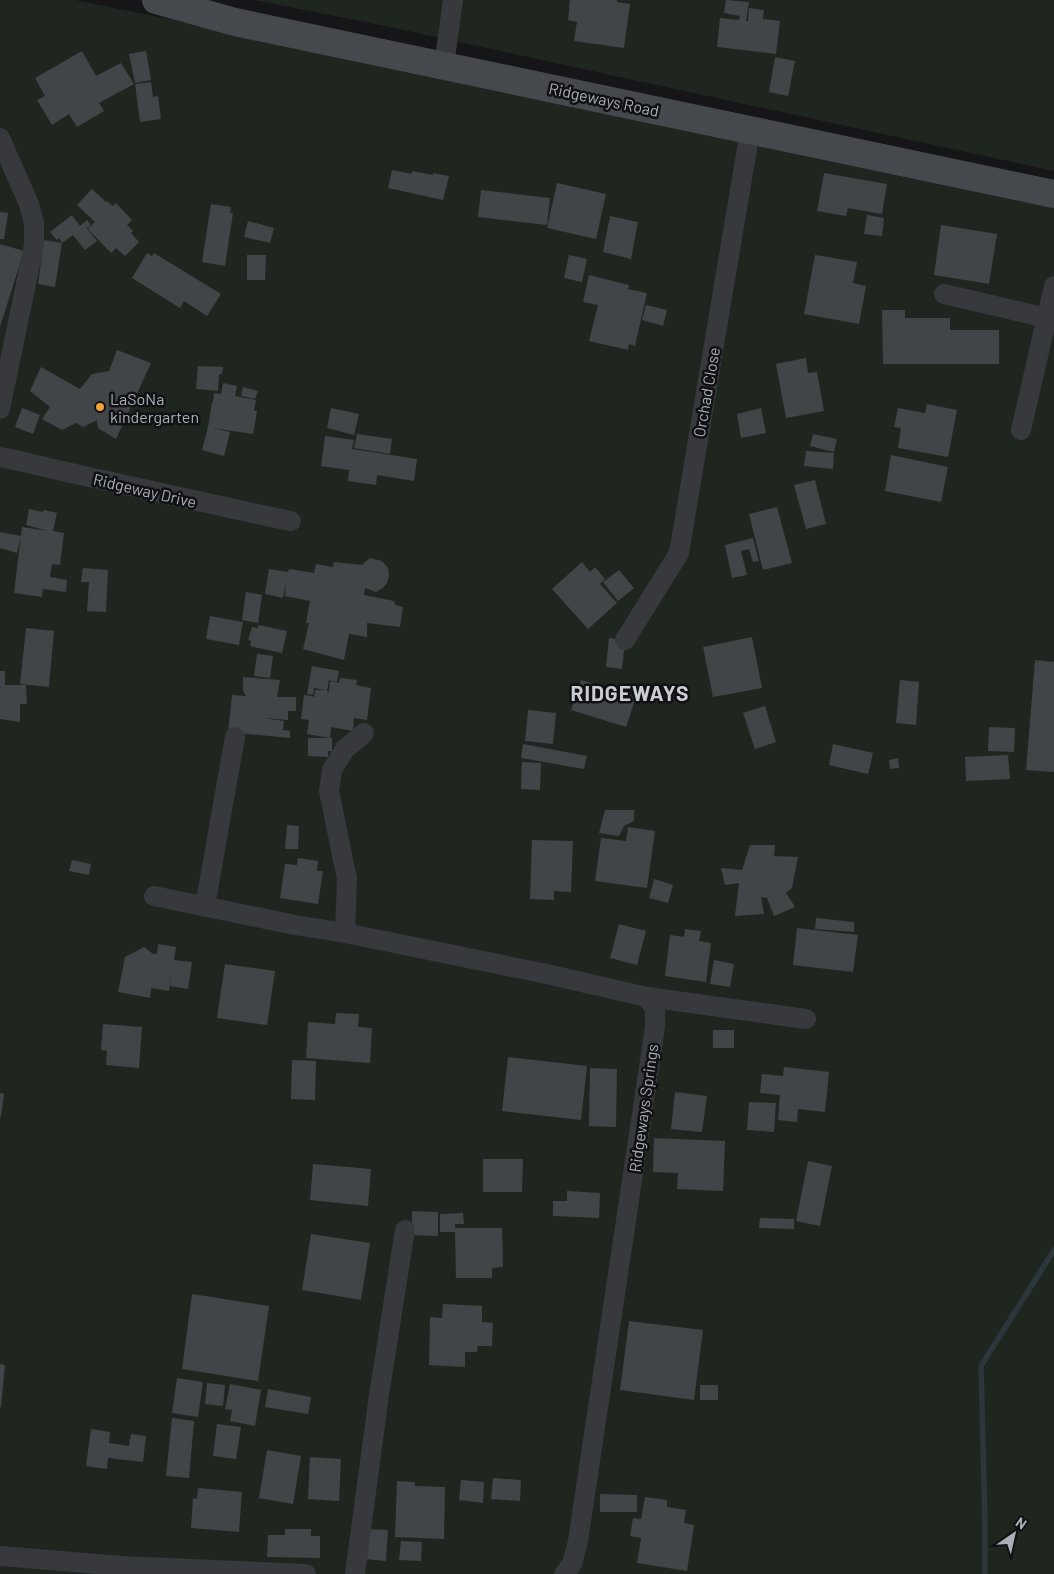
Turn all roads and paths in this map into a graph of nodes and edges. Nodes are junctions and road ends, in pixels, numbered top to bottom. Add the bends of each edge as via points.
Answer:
1 (156, 0) edge
2 (453, 0) edge
3 (444, 65) junction
4 (750, 131) junction
5 (0, 138) edge
6 (1054, 194) edge
7 (1054, 286) edge
8 (944, 294) dead end
9 (1047, 318) junction
10 (0, 409) edge
11 (1021, 430) dead end
12 (0, 457) edge
13 (291, 521) dead end
14 (625, 640) dead end
15 (364, 733) dead end
16 (235, 737) dead end
17 (154, 896) dead end
18 (205, 906) junction
19 (345, 933) junction
20 (647, 997) junction
21 (806, 1019) dead end
22 (404, 1230) dead end
23 (0, 1556) edge
24 (306, 1574) edge
25 (355, 1574) edge
26 (564, 1574) edge

1 - 3 street, Ridgeways Road via 235,22
2 - 3 street
3 - 4 street, Ridgeways Road
4 - 6 street, Ridgeways Road
4 - 14 street, Orchad Close via 679,553
5 - 10 street via 34,223 34,245
7 - 9 street
8 - 9 street
9 - 11 street
12 - 13 street, Ridgeway Drive
15 - 19 street via 345,749 332,770 328,791 347,879
16 - 18 street
17 - 18 street
18 - 19 street
19 - 20 street
20 - 21 street
20 - 26 street, Ridgeways Springs via 654,1009 655,1027 578,1541 572,1564
22 - 25 street
23 - 24 street via 121,1566

